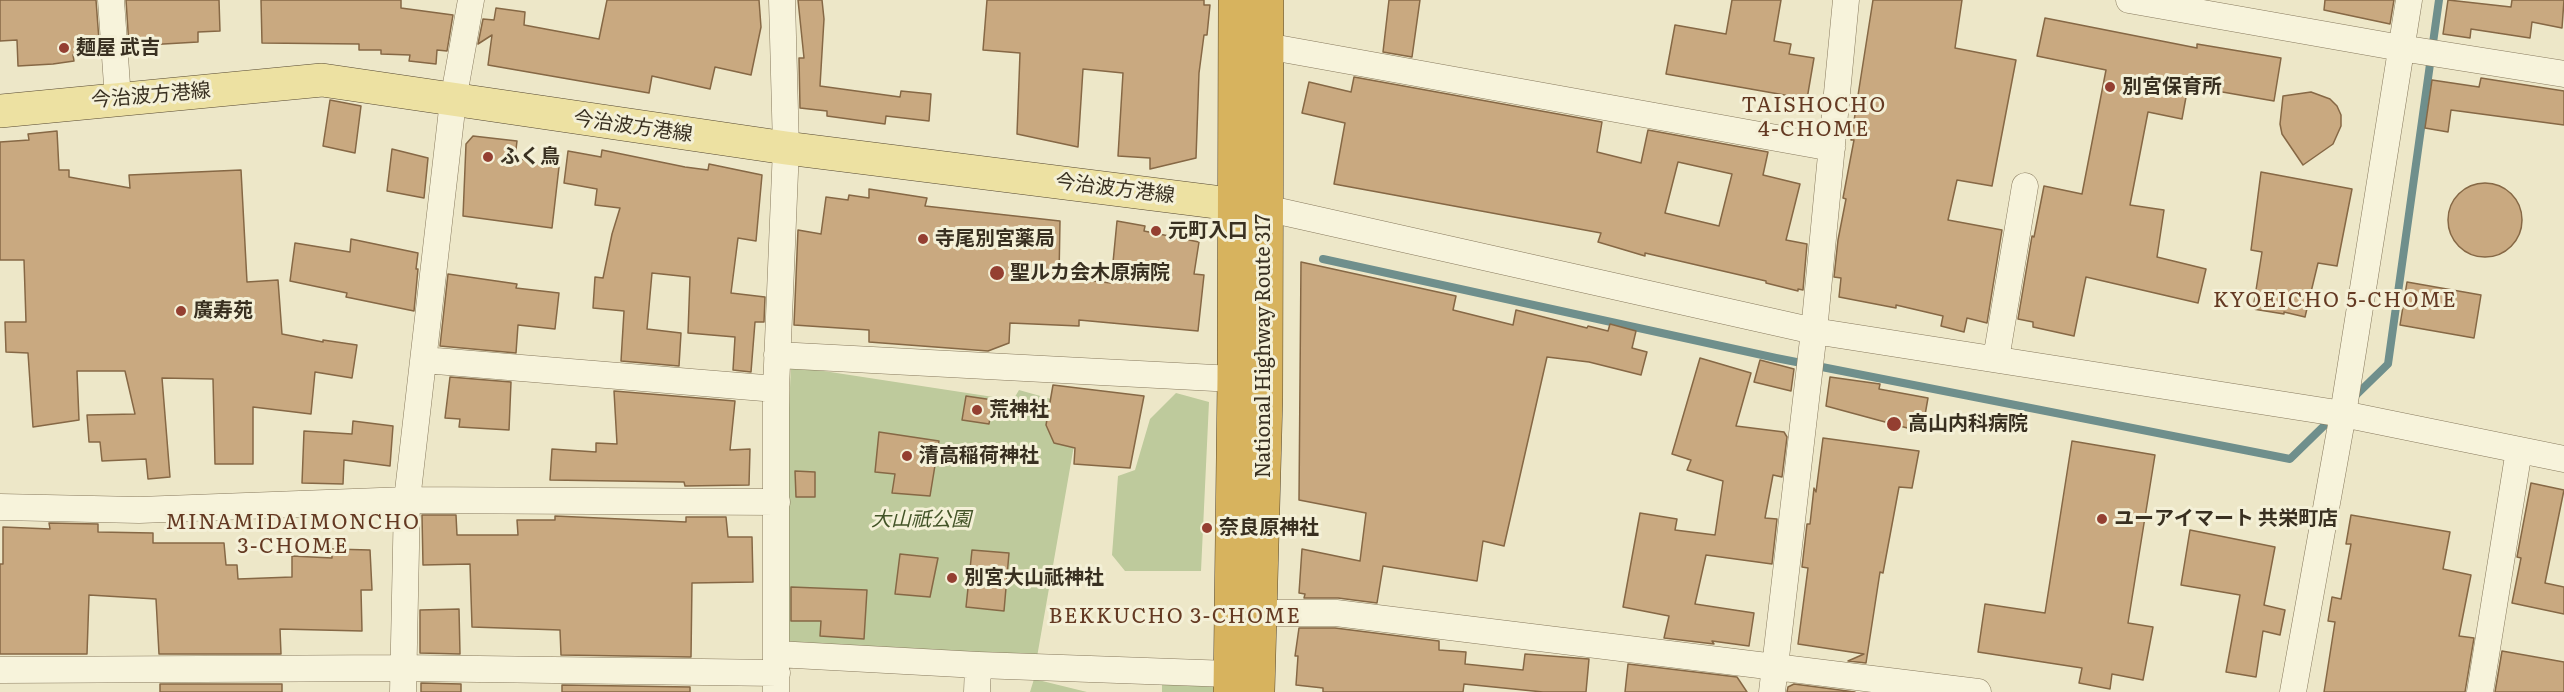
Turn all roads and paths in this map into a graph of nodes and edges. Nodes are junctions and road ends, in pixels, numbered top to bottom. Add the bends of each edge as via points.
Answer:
1 (111, 0) edge
2 (471, 0) edge
3 (782, 0) edge
4 (1235, 0) edge
5 (1267, 0) edge
6 (1846, 0) edge
7 (2129, 0) edge
8 (2409, 0) edge
9 (1266, 46) junction
10 (2401, 48) junction
11 (2564, 74) edge
12 (118, 99) junction
13 (453, 101) junction
14 (0, 111) edge
15 (786, 148) junction
16 (1832, 148) junction
17 (2025, 186) dead end
18 (1233, 204) junction
19 (1265, 208) junction
20 (1814, 331) junction
21 (777, 355) junction
22 (1996, 359) junction
23 (424, 360) junction
24 (1234, 379) junction
25 (776, 389) junction
26 (2343, 414) junction
27 (2518, 450) junction
28 (2564, 459) edge
29 (407, 500) junction
30 (777, 502) junction
31 (0, 507) edge
32 (1260, 613) junction
33 (978, 665) junction
34 (0, 670) edge
35 (776, 673) edge
36 (403, 680) edge
37 (1773, 680) edge
38 (1230, 683) edge
39 (977, 692) edge
40 (1258, 692) edge
41 (1978, 692) edge
42 (2293, 692) edge
43 (2480, 692) edge

1 - 12 street
2 - 13 street
3 - 15 street
4 - 18 highway, National Highway Route 317
5 - 9 highway, National Highway Route 317
6 - 16 street
7 - 10 street
8 - 10 street
9 - 16 street
9 - 19 highway, National Highway Route 317
10 - 11 street
10 - 26 street
12 - 13 main road, 今治波方港線 via 322,81
12 - 14 main road, 今治波方港線
13 - 15 main road, 今治波方港線
13 - 23 street
15 - 18 main road, 今治波方港線
15 - 21 street
16 - 20 street
17 - 22 street
18 - 19 main road, 今治波方港線
18 - 24 highway, National Highway Route 317
19 - 20 street
19 - 32 highway, National Highway Route 317 via 1266,398
20 - 22 street
20 - 37 street
21 - 24 street
21 - 25 street
22 - 26 street
23 - 25 street
23 - 29 street
24 - 38 highway, National Highway Route 317
25 - 30 street
26 - 27 street
26 - 42 street
27 - 28 street
27 - 43 street
29 - 30 street
29 - 31 street via 139,510
29 - 36 street
30 - 35 street
32 - 37 street via 1336,613
32 - 40 highway, National Highway Route 317
33 - 35 street
33 - 38 street
33 - 39 street
34 - 36 street
35 - 36 street
37 - 41 street

